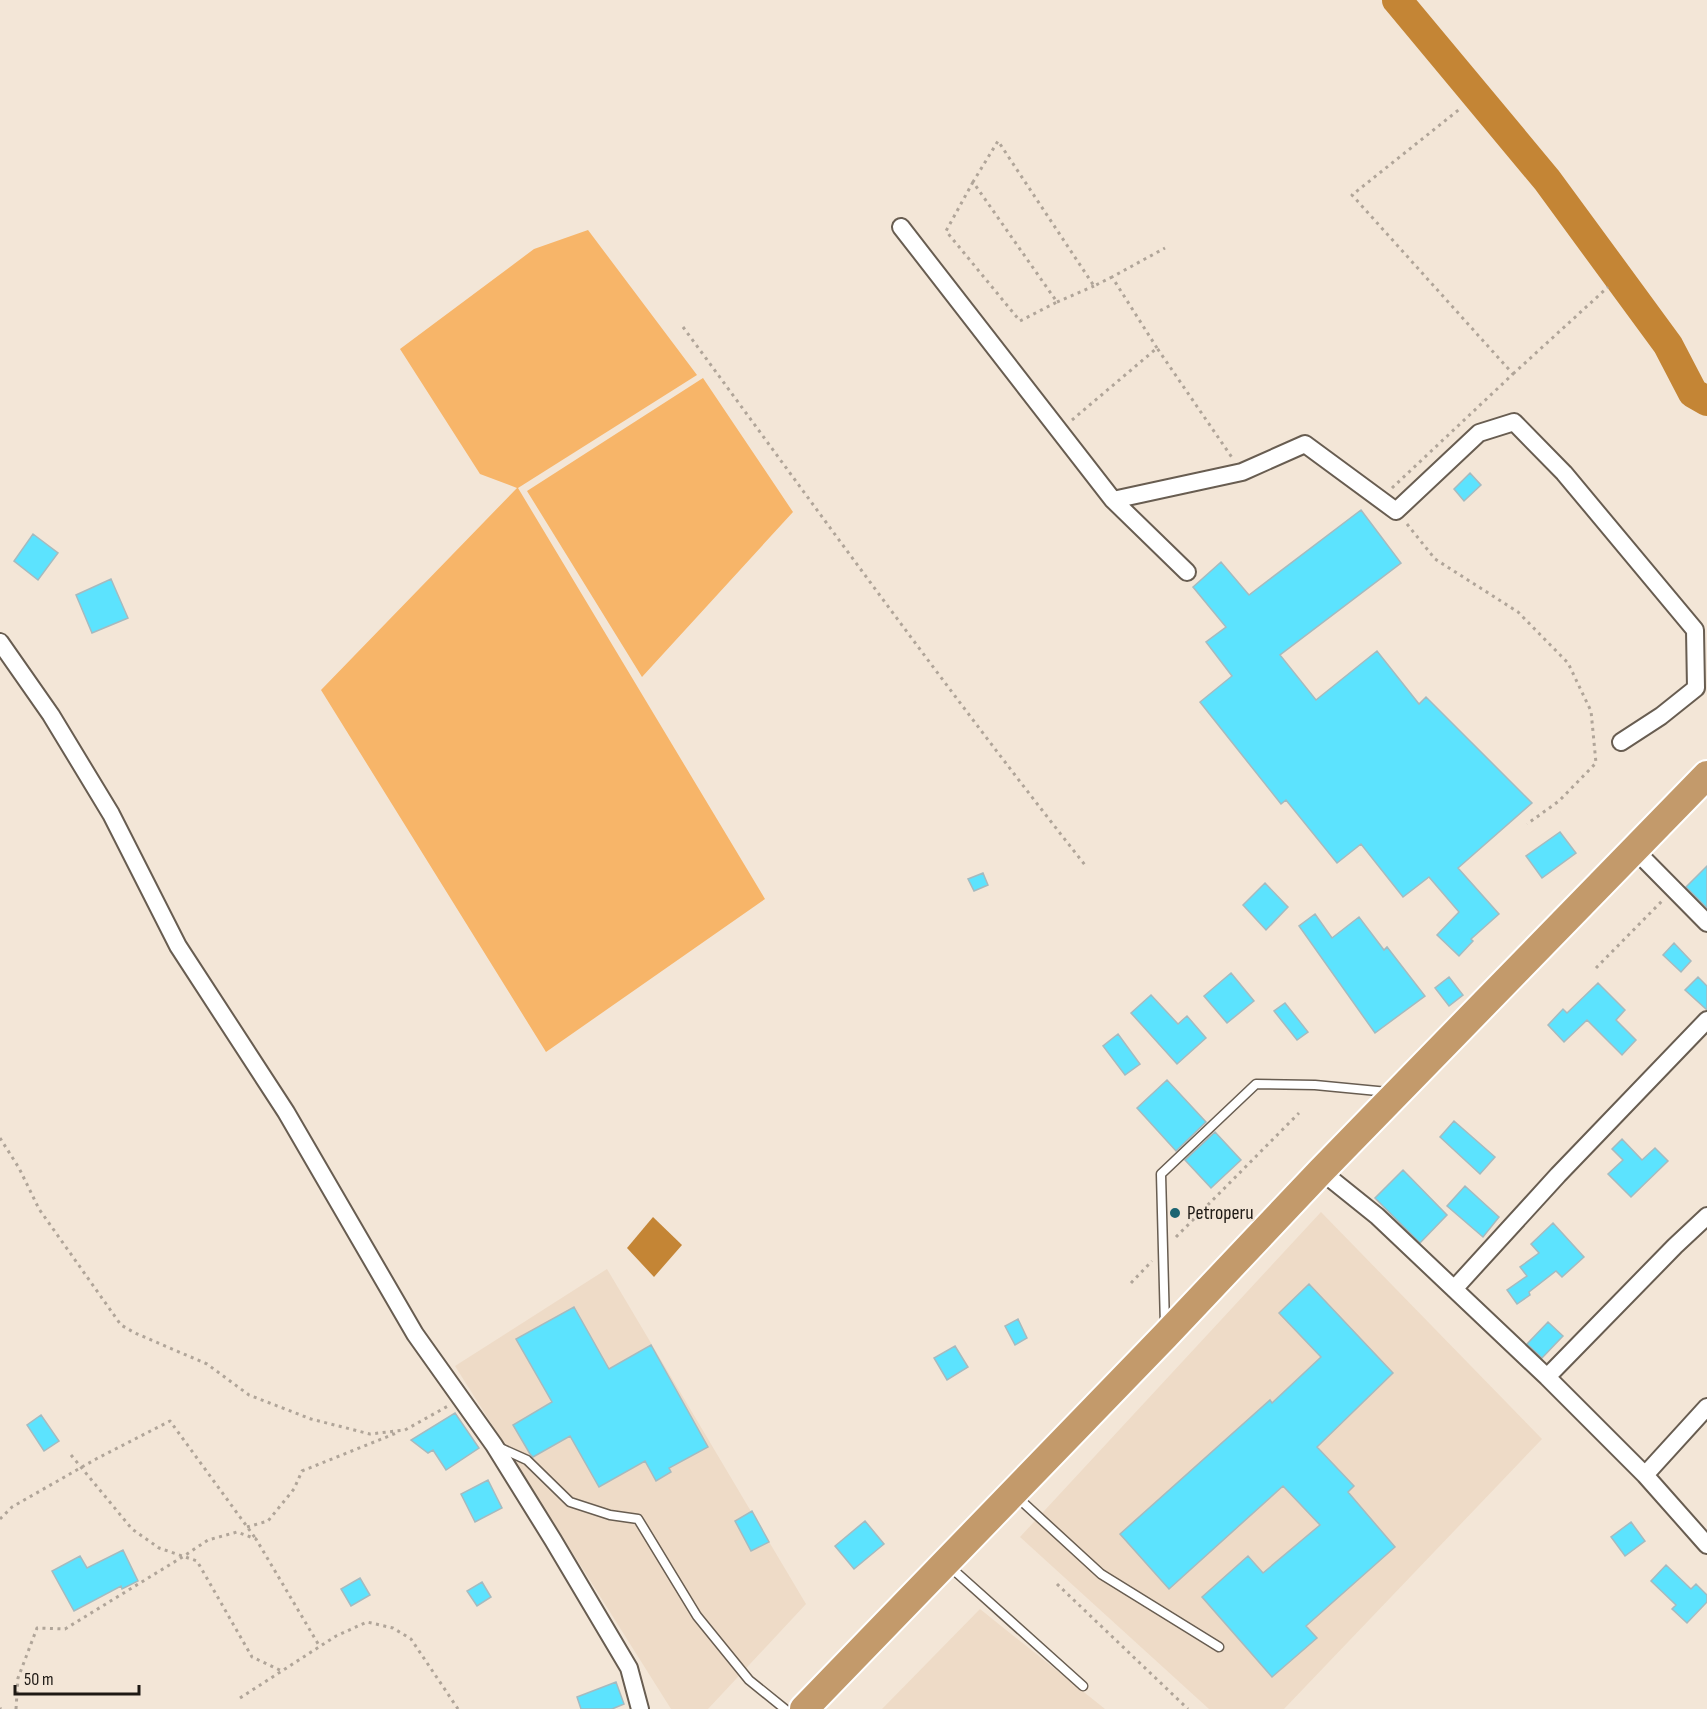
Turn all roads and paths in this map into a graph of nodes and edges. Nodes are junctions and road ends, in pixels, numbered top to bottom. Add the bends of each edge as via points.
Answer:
1 (1461, 108) dead end
2 (973, 182) junction
3 (902, 227) dead end
4 (1165, 248) dead end
5 (1112, 277) junction
6 (1094, 286) junction
7 (1608, 287) dead end
8 (1057, 302) junction
9 (684, 327) dead end
10 (1157, 348) junction
11 (1513, 374) junction
12 (1059, 430) junction
13 (1242, 472) junction
14 (1379, 499) junction
15 (1113, 500) junction
16 (1396, 511) junction
17 (1187, 572) dead end
18 (0, 642) edge
19 (1621, 742) dead end
20 (1707, 775) edge
21 (1527, 824) dead end
22 (1634, 849) junction
23 (1085, 865) dead end
24 (1673, 889) junction
25 (1707, 923) edge
26 (1596, 968) dead end
27 (1707, 1020) edge
28 (1397, 1093) junction
29 (1299, 1113) dead end
30 (0, 1138) edge
31 (1321, 1171) junction
32 (1707, 1216) edge
33 (1162, 1251) junction
34 (1131, 1283) dead end
35 (1454, 1289) junction
36 (1165, 1336) junction
37 (1547, 1377) junction
38 (460, 1399) junction
39 (1707, 1407) edge
40 (405, 1430) junction
41 (494, 1445) junction
42 (71, 1455) dead end
43 (1645, 1475) junction
44 (1013, 1493) junction
45 (0, 1519) edge
46 (247, 1527) junction
47 (256, 1539) junction
48 (1707, 1545) edge
49 (184, 1556) junction
50 (945, 1563) junction
51 (1057, 1584) dead end
52 (320, 1647) junction
53 (1219, 1647) dead end
54 (282, 1671) junction
55 (1083, 1686) dead end
56 (240, 1698) dead end
57 (16, 1709) edge
58 (458, 1709) edge
59 (640, 1709) edge
60 (784, 1709) edge
61 (804, 1709) edge
62 (1188, 1709) edge

1 - 11 path via 1352,195
2 - 6 path via 998,141
2 - 8 path
2 - 8 path via 946,231 1020,321
3 - 12 street
4 - 5 path
5 - 6 path
5 - 10 path
6 - 8 path
7 - 11 path
9 - 23 path via 1008,768
10 - 12 path
10 - 13 path
11 - 14 path
12 - 15 street
13 - 14 street via 1305,444
13 - 15 street
14 - 16 street
15 - 17 street
16 - 19 street via 1479,433 1514,422 1695,630 1696,688
16 - 21 path via 1435,559 1518,612 1568,663 1591,711 1596,763 1560,801
18 - 38 street via 51,715 111,814 178,946 286,1112 415,1334
20 - 22 highway
22 - 24 street
22 - 28 highway
24 - 25 street
24 - 26 path
27 - 35 street via 1558,1174
28 - 31 highway
28 - 33 lane via 1256,1084 1161,1174
29 - 33 path
30 - 40 path via 39,1209 121,1325 207,1364 249,1395 310,1419 370,1434
31 - 35 street via 1377,1216
31 - 36 highway
32 - 37 street
33 - 34 path
33 - 36 lane
35 - 37 street
36 - 44 highway
37 - 43 street
38 - 40 path
38 - 41 street
39 - 43 street
40 - 46 path via 302,1471 294,1489 268,1521
41 - 59 street via 629,1668
41 - 60 lane via 528,1460 570,1502 638,1519 697,1617 748,1680
42 - 49 path via 132,1529 159,1548
43 - 48 street
44 - 50 highway
44 - 53 lane via 1101,1574
45 - 46 path via 12,1507 170,1421
46 - 47 path
47 - 49 path via 237,1532 208,1540
47 - 52 path
49 - 54 path via 197,1561 252,1657
49 - 57 path via 65,1629 37,1628 18,1678
50 - 55 lane
50 - 61 highway
51 - 62 path
52 - 54 path
52 - 58 path via 367,1622 393,1628 411,1639
54 - 56 path

